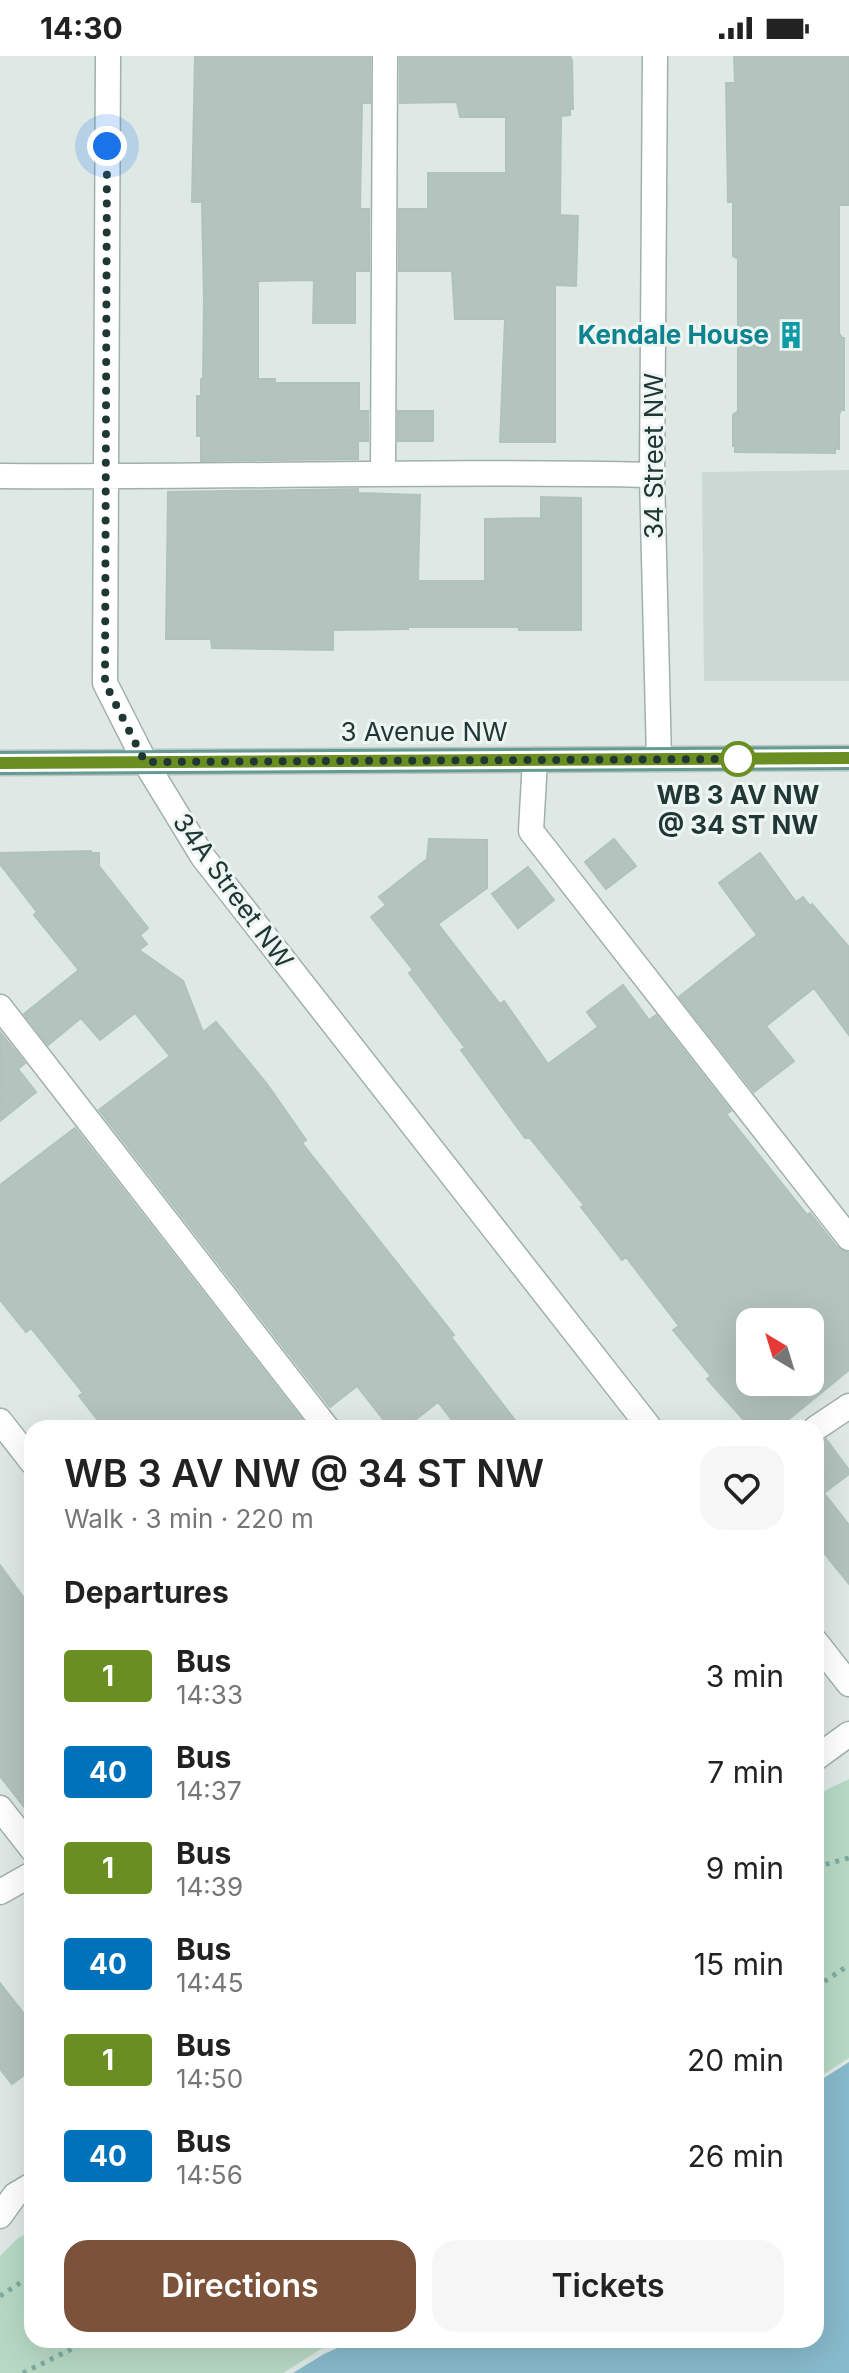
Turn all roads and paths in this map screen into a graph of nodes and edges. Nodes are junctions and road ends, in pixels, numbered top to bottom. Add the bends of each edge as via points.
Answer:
1 (108, 56) edge
2 (385, 56) edge
3 (655, 56) edge
4 (383, 472) junction
5 (652, 475) junction
6 (0, 476) edge
7 (105, 477) junction
8 (849, 758) edge
9 (659, 759) junction
10 (535, 760) junction
11 (145, 762) junction
12 (0, 763) edge
13 (0, 1007) edge
14 (849, 1238) edge
15 (849, 1406) edge
16 (321, 1420) edge
17 (644, 1420) edge
18 (0, 1421) edge
19 (824, 1423) edge
20 (24, 1452) edge
21 (824, 1652) edge
22 (849, 1684) edge
23 (849, 1734) edge
24 (824, 1752) edge
25 (0, 1808) edge
26 (24, 1839) edge
27 (849, 1858) edge
28 (824, 1865) edge
29 (24, 1878) edge
30 (0, 1892) edge
31 (849, 1965) edge
32 (824, 1982) edge
33 (16, 2188) edge
34 (0, 2216) edge
35 (24, 2280) edge
36 (0, 2296) edge
37 (74, 2348) edge
38 (23, 2373) edge

1 - 7 street, 34A Street NW
2 - 4 street
3 - 5 street, 34 Street NW
4 - 5 street
4 - 7 street
5 - 9 street, 34 Street NW
6 - 7 street
7 - 11 street, 34A Street NW via 105,683
8 - 9 main road, 3 Avenue NW
9 - 10 main road, 3 Avenue NW
10 - 11 main road, 3 Avenue NW
10 - 14 street via 531,831
11 - 12 main road, 3 Avenue NW
11 - 17 street, 34A Street NW via 203,857
13 - 16 street
15 - 19 street
18 - 20 street
21 - 22 street
23 - 24 street
25 - 26 street
27 - 28 path
29 - 30 street
31 - 32 path
33 - 34 street
35 - 36 path
37 - 38 path

